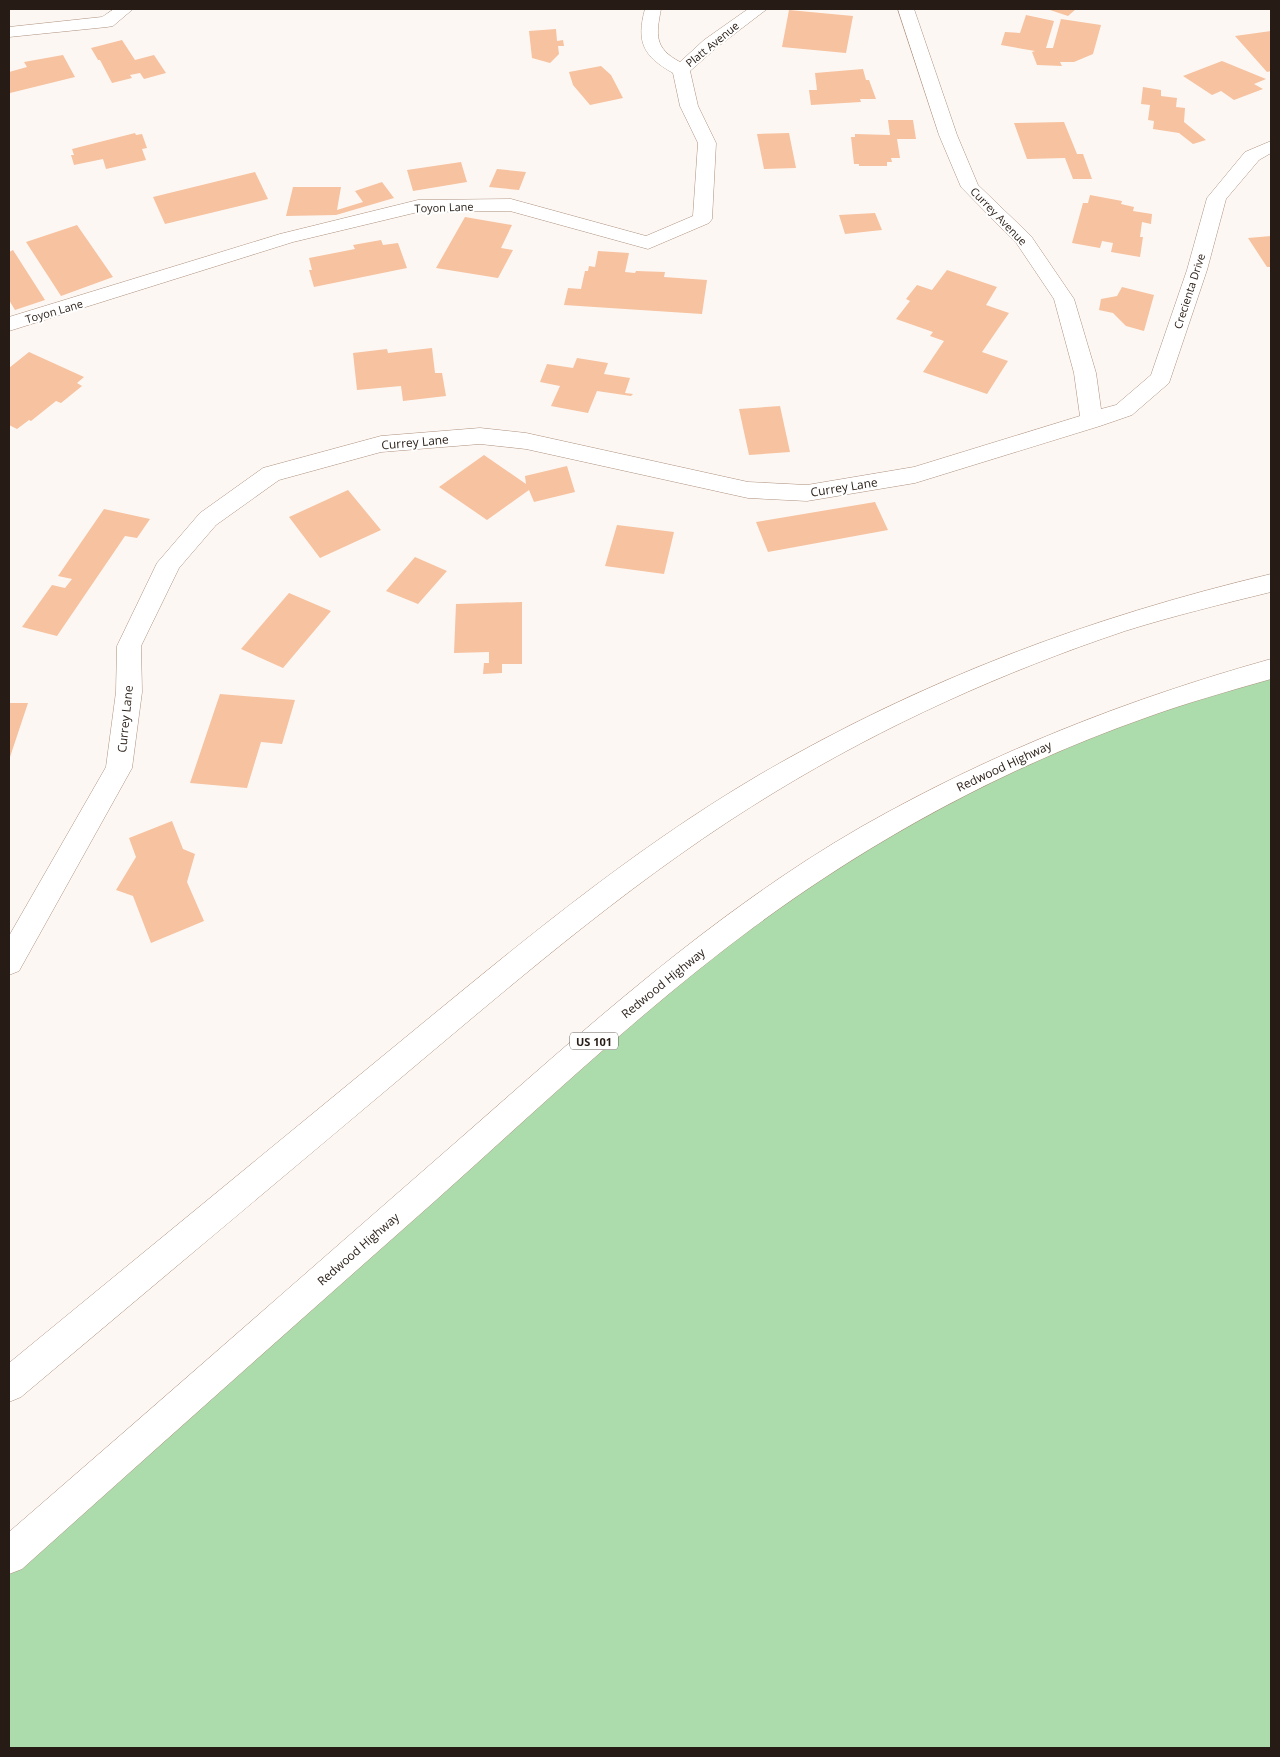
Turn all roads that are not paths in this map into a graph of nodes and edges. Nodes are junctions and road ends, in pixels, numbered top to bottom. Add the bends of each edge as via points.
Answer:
1 (125, 9) edge
2 (653, 9) edge
3 (759, 9) edge
4 (912, 11) edge
5 (9, 32) edge
6 (680, 70) junction
7 (1271, 146) edge
8 (9, 324) edge
9 (1092, 421) junction
10 (1271, 583) edge
11 (1271, 669) edge
12 (9, 962) edge
13 (9, 1385) edge
14 (9, 1556) edge

1 - 5 main road via 107,22
2 - 6 main road, Platt Avenue via 648,36 652,48 660,59
3 - 6 main road, Platt Avenue
4 - 9 main road, Currey Avenue via 948,135 970,187 1024,240 1064,298 1085,372
6 - 8 main road, Toyon Lane via 689,106 707,143 702,219 648,243 512,205 418,206 287,238
7 - 9 main road, Crecienta Drive via 1252,156 1217,198 1161,378 1124,410
9 - 12 main road, Currey Lane via 916,475 807,493 748,490 526,441 480,436 381,444 272,474 208,519 169,563 129,646 129,692 119,768
10 - 13 main road via 1115,625 976,677 838,743 701,825 562,926
11 - 14 main road, Redwood Highway / US 101 via 1101,723 1032,751 888,825 747,917 601,1034

